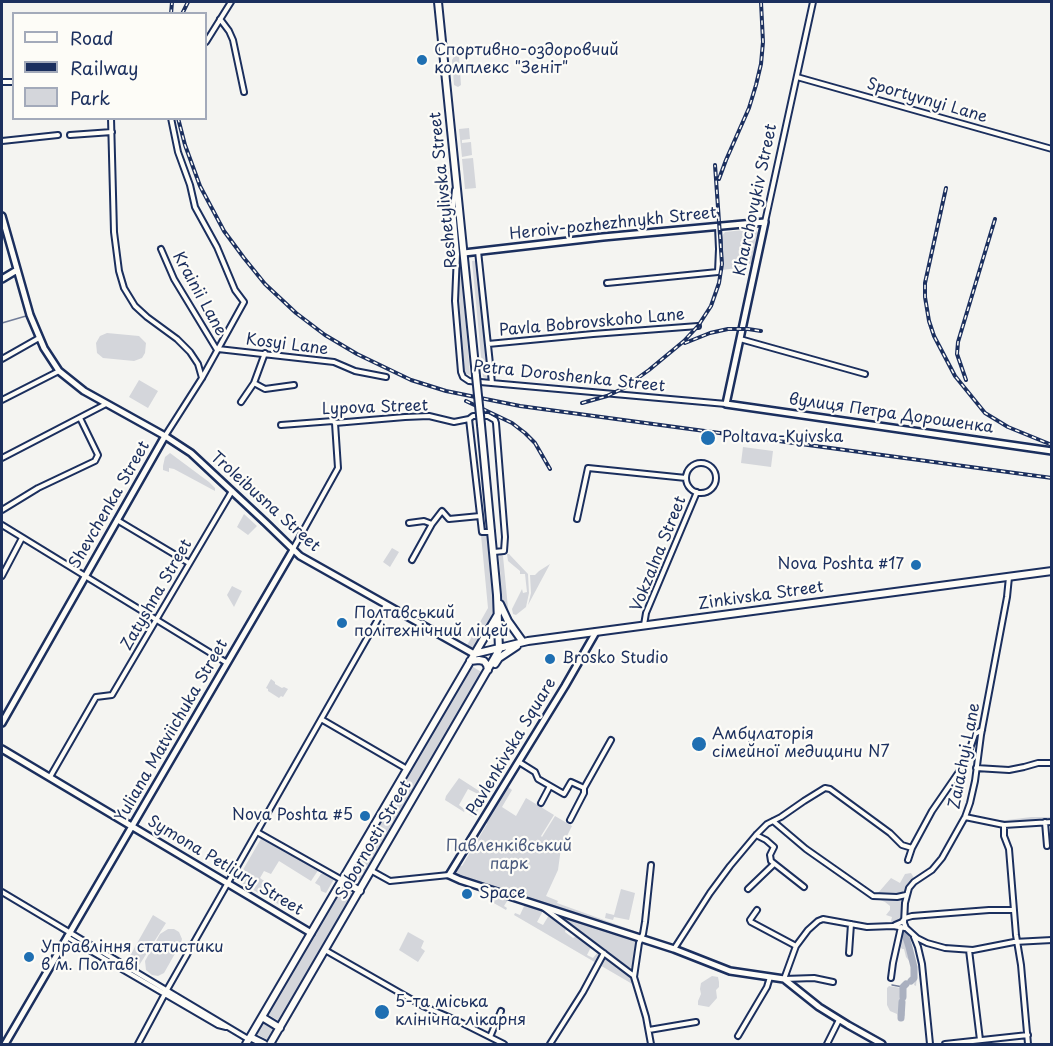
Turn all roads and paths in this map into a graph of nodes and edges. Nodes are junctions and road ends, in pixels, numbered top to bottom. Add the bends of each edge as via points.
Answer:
1 (231, 2) edge
2 (438, 2) edge
3 (813, 2) edge
4 (220, 19) junction
5 (207, 40) edge
6 (796, 77) junction
7 (244, 93) dead end
8 (111, 120) edge
9 (171, 120) edge
10 (112, 132) junction
11 (58, 135) dead end
12 (70, 135) dead end
13 (2, 141) edge
14 (1052, 149) edge
15 (2, 216) edge
16 (765, 222) junction
17 (718, 226) junction
18 (161, 249) dead end
19 (478, 251) junction
20 (460, 254) junction
21 (17, 270) junction
22 (2, 279) edge
23 (607, 283) dead end
24 (698, 326) dead end
25 (39, 338) junction
26 (740, 339) junction
27 (488, 344) junction
28 (218, 350) junction
29 (265, 354) junction
30 (2, 359) edge
31 (59, 371) junction
32 (865, 374) dead end
33 (386, 376) dead end
34 (202, 378) junction
35 (492, 382) junction
36 (254, 383) junction
37 (294, 385) dead end
38 (2, 400) edge
39 (241, 402) dead end
40 (106, 404) junction
41 (726, 404) junction
42 (80, 418) junction
43 (469, 419) junction
44 (335, 423) junction
45 (281, 425) dead end
46 (165, 436) junction
47 (1052, 451) edge
48 (2, 458) edge
49 (686, 478) junction
50 (232, 491) junction
51 (697, 492) junction
52 (2, 510) edge
53 (480, 516) junction
54 (577, 519) dead end
55 (117, 520) junction
56 (409, 523) dead end
57 (432, 524) junction
58 (2, 525) edge
59 (492, 532) junction
60 (22, 538) junction
61 (293, 550) junction
62 (494, 552) junction
63 (412, 560) dead end
64 (189, 563) junction
65 (1052, 571) edge
66 (84, 575) junction
67 (2, 576) edge
68 (1009, 576) junction
69 (497, 595) junction
70 (386, 605) junction
71 (499, 614) junction
72 (156, 620) junction
73 (508, 621) junction
74 (644, 626) junction
75 (499, 630) junction
76 (596, 632) junction
77 (523, 642) junction
78 (499, 648) junction
79 (474, 654) junction
80 (470, 661) junction
81 (227, 663) junction
82 (488, 670) junction
83 (321, 719) junction
84 (2, 723) edge
85 (982, 730) junction
86 (611, 740) dead end
87 (2, 748) edge
88 (519, 762) junction
89 (1052, 763) edge
90 (976, 768) junction
91 (407, 769) junction
92 (50, 777) junction
93 (550, 786) junction
94 (584, 788) junction
95 (541, 803) dead end
96 (965, 817) junction
97 (570, 820) dead end
98 (773, 821) junction
99 (1045, 822) junction
100 (1052, 822) edge
101 (1004, 825) junction
102 (132, 826) junction
103 (257, 832) junction
104 (756, 835) junction
105 (1047, 846) dead end
106 (912, 848) junction
107 (908, 860) dead end
108 (774, 864) junction
109 (651, 865) dead end
110 (372, 871) junction
111 (449, 875) junction
112 (342, 880) junction
113 (228, 883) junction
114 (804, 887) dead end
115 (748, 890) dead end
116 (360, 891) junction
117 (2, 892) edge
118 (906, 894) junction
119 (543, 908) junction
120 (757, 910) dead end
121 (1014, 910) junction
122 (904, 919) junction
123 (851, 924) junction
124 (893, 926) junction
125 (900, 927) junction
126 (906, 928) junction
127 (311, 933) junction
128 (68, 935) junction
129 (914, 936) junction
130 (640, 939) junction
131 (1052, 940) edge
132 (1017, 942) junction
133 (796, 946) junction
134 (674, 949) junction
135 (326, 950) junction
136 (969, 950) junction
137 (604, 953) junction
138 (849, 953) dead end
139 (634, 977) junction
140 (770, 977) junction
141 (891, 978) dead end
142 (784, 979) junction
143 (833, 982) dead end
144 (166, 992) junction
145 (501, 1011) dead end
146 (262, 1017) junction
147 (839, 1020) junction
148 (696, 1022) dead end
149 (280, 1028) junction
150 (649, 1030) junction
151 (1028, 1035) junction
152 (738, 1036) dead end
153 (490, 1037) junction
154 (248, 1040) edge
155 (980, 1040) junction
156 (4, 1044) edge
157 (138, 1044) edge
158 (264, 1044) edge
159 (270, 1044) edge
160 (504, 1044) edge
161 (550, 1044) edge
162 (651, 1044) edge
163 (826, 1044) edge
164 (880, 1044) edge
165 (930, 1044) edge
166 (945, 1044) edge
167 (1028, 1044) edge

1 - 4 street
2 - 20 main road, Reshetylivska Street
3 - 6 street, Kharchovykiv Street
4 - 5 street
4 - 7 street via 233,40
6 - 14 street, Sportyvnyi Lane
6 - 16 street, Kharchovykiv Street
8 - 10 street
9 - 28 street, Shevchenka Street via 195,207 244,302
10 - 12 street
10 - 34 street via 114,232 124,288 135,306 190,352
11 - 13 street
15 - 21 street
16 - 17 street, Heroiv-pozhezhnykh Street
16 - 26 street, Kharchovykiv Street
17 - 19 street, Heroiv-pozhezhnykh Street
17 - 23 street via 718,272
18 - 28 street, Krainii Lane via 174,279
19 - 20 street, Heroiv-pozhezhnykh Street
19 - 27 street
20 - 35 street, Petra Doroshenka Street via 455,301 462,376 469,381
20 - 59 main road, Reshetylivska Street, bridge
21 - 22 street
21 - 25 street
24 - 27 street, Pavla Bobrovskoho Lane
25 - 30 street
25 - 31 street
26 - 32 street
26 - 41 street, Kharchovykiv Street
27 - 35 street
28 - 29 street, Kosyi Lane
28 - 34 street, Shevchenka Street
29 - 33 street, Kosyi Lane via 333,362
29 - 36 street
31 - 38 street
31 - 40 street, Troleibusna Street
34 - 46 street, Shevchenka Street
35 - 41 street, Petra Doroshenka Street
36 - 37 street via 265,389
36 - 39 street
40 - 42 street
40 - 46 street, Troleibusna Street
41 - 47 street, вулиця Петра Дорошенка
42 - 48 street
42 - 52 street via 98,455 95,461
43 - 44 street, Lypova Street via 454,422 429,416
43 - 53 street
43 - 62 street, Lypova Street via 488,416 496,423 505,537 504,552
44 - 45 street, Lypova Street
44 - 61 street, Yuliana Matviichuka Street via 338,468
46 - 50 street, Troleibusna Street via 191,453
46 - 55 street, Shevchenka Street
49 - 51 street, Vokzalna Street via 689,487
49 - 51 street, Vokzalna Street via 688,469 696,464 706,463 713,468 713,487
49 - 54 street via 588,468
50 - 61 street, Troleibusna Street
50 - 64 street, Zatyshna Street
51 - 74 street, Vokzalna Street
53 - 57 street via 449,519 442,511
53 - 59 street via 482,532
55 - 64 street
55 - 66 street, Shevchenka Street
56 - 57 street
57 - 63 street
58 - 60 street
59 - 62 main road
60 - 66 street
60 - 67 street
61 - 70 street, Troleibusna Street
61 - 81 street, Yuliana Matviichuka Street
62 - 69 main road
64 - 72 street, Zatyshna Street
65 - 68 main road, Zinkivska Street
66 - 72 street
66 - 84 street, Shevchenka Street
68 - 74 main road, Zinkivska Street
68 - 85 street, Zaiachyi Lane
69 - 71 main road
69 - 73 main road
70 - 79 street, Troleibusna Street
70 - 83 street
71 - 75 main road
71 - 79 main road
72 - 81 street
72 - 92 street, Zatyshna Street via 112,695 94,700
73 - 75 main road
73 - 77 main road
74 - 76 main road, Zinkivska Street
75 - 78 main road
76 - 77 main road, Zinkivska Street
76 - 88 street, Pavlenkivska Square
77 - 78 main road, Zinkivska Street
77 - 82 main road
78 - 79 main road, Zinkivska Street
78 - 82 main road, Sobornosti Street
79 - 80 main road, Sobornosti Street
80 - 82 main road via 484,661
80 - 91 main road, Sobornosti Street
81 - 102 street, Yuliana Matviichuka Street
82 - 110 main road, Sobornosti Street
83 - 91 street
83 - 103 street
85 - 90 street, Zaiachyi Lane
85 - 106 street via 975,734 965,763
86 - 94 street
87 - 92 street, Symona Petliury Street
88 - 93 street
88 - 111 street, Pavlenkivska Square
89 - 90 street via 1009,770
90 - 96 street, Zaiachyi Lane
91 - 112 main road, Sobornosti Street
92 - 102 street, Symona Petliury Street
93 - 94 street via 564,795 572,782
93 - 95 street
94 - 97 street
96 - 101 street
96 - 118 street, Zaiachyi Lane via 942,858
98 - 104 street
98 - 106 street via 827,788 890,832 902,845
98 - 118 street via 876,897
99 - 100 street
99 - 101 street
99 - 105 street
101 - 121 street
102 - 113 street, Symona Petliury Street
102 - 128 street, Yuliana Matviichuka Street
103 - 112 street
103 - 113 street
104 - 108 street via 774,847 770,857
104 - 134 street via 717,884
106 - 107 street
108 - 114 street
108 - 115 street
109 - 130 street
110 - 111 street via 390,881
110 - 116 main road, Sobornosti Street
111 - 119 street
112 - 116 main road
112 - 127 main road, Sobornosti Street
113 - 127 street, Symona Petliury Street
113 - 144 street
116 - 135 main road, Sobornosti Street
117 - 128 street
118 - 122 street
119 - 130 street
119 - 137 street
120 - 133 street via 751,922
121 - 122 street
121 - 132 street
122 - 124 street
122 - 126 street
123 - 124 street
123 - 133 street via 823,919
123 - 138 street
124 - 125 street
125 - 126 street
125 - 141 street
126 - 129 street
127 - 146 main road, Sobornosti Street
128 - 144 street
128 - 156 street, Yuliana Matviichuka Street
129 - 136 street via 940,947
129 - 165 street via 922,964
130 - 134 street
130 - 139 street
131 - 132 street
132 - 136 street
132 - 151 street
133 - 142 street
134 - 140 street via 730,971
135 - 149 main road, Sobornosti Street
135 - 153 street via 423,1006
136 - 155 street
137 - 139 street
137 - 161 street
139 - 150 street
140 - 142 street
140 - 152 street
142 - 143 street
142 - 147 street
144 - 154 street
144 - 157 street
145 - 153 street
146 - 149 main road
146 - 154 main road, Sobornosti Street
147 - 163 street
147 - 164 street
148 - 150 street
149 - 159 main road, Sobornosti Street
150 - 162 street
151 - 155 street
151 - 167 street
153 - 160 street
154 - 158 main road
155 - 166 street

